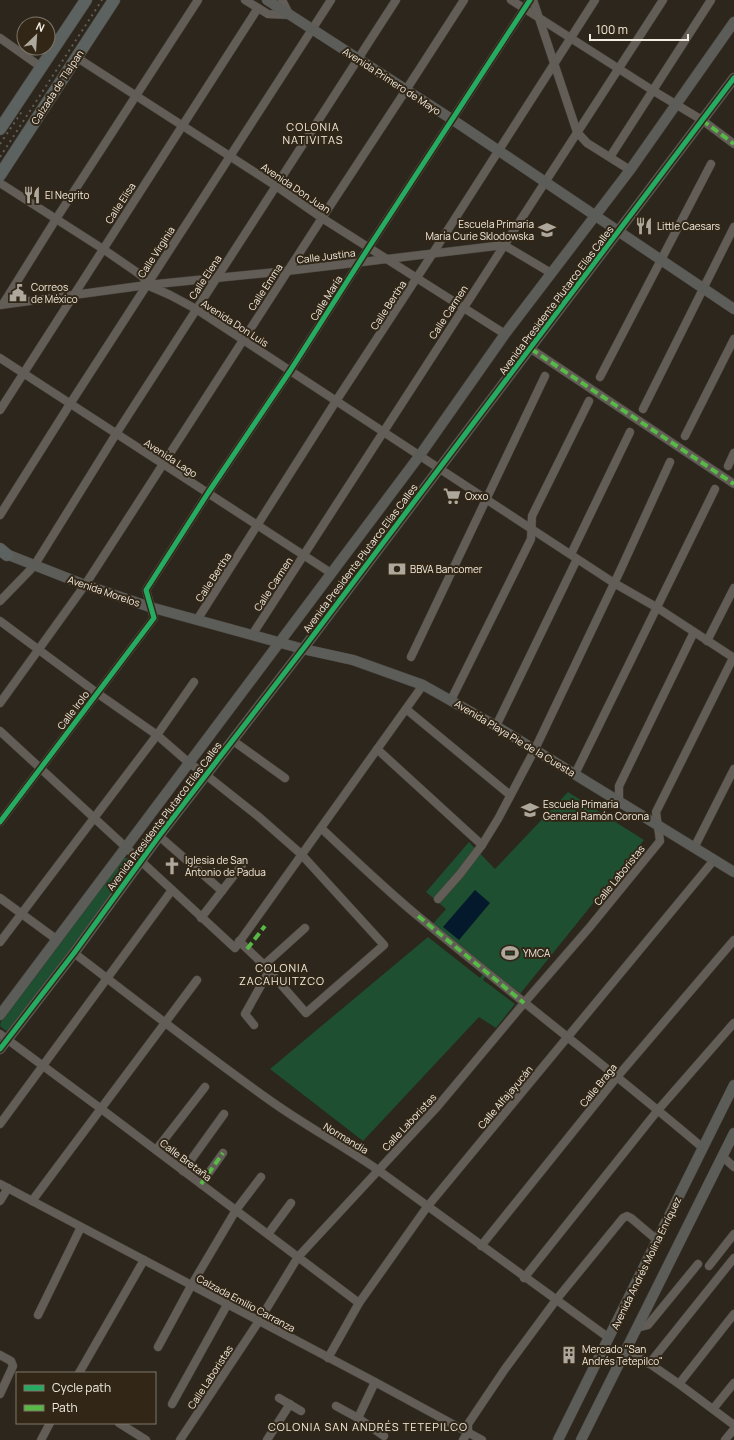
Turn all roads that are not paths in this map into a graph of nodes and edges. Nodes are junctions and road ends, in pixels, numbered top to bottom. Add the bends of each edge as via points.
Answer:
1 (86, 0) edge
2 (114, 0) edge
3 (198, 0) edge
4 (245, 0) edge
5 (267, 0) edge
6 (282, 0) edge
7 (331, 0) edge
8 (396, 0) edge
9 (464, 0) edge
10 (511, 0) edge
11 (531, 0) edge
12 (595, 0) edge
13 (662, 0) edge
14 (711, 0) edge
15 (258, 8) junction
16 (525, 9) junction
17 (290, 15) junction
18 (539, 18) junction
19 (734, 22) edge
20 (312, 29) junction
21 (0, 38) edge
22 (570, 38) junction
23 (76, 57) junction
24 (358, 59) junction
25 (554, 63) junction
26 (41, 67) junction
27 (618, 68) junction
28 (734, 78) edge
29 (406, 90) junction
30 (652, 90) junction
31 (136, 95) junction
32 (676, 105) junction
33 (453, 120) junction
34 (702, 120) junction
35 (182, 125) junction
36 (0, 129) edge
37 (577, 132) junction
38 (734, 144) edge
39 (499, 151) junction
40 (230, 156) junction
41 (610, 157) junction
42 (711, 164) dead end
43 (630, 170) junction
44 (0, 175) edge
45 (545, 181) junction
46 (0, 183) edge
47 (276, 186) junction
48 (596, 215) junction
49 (322, 218) junction
50 (56, 219) junction
51 (734, 227) edge
52 (618, 231) junction
53 (504, 245) junction
54 (369, 247) junction
55 (103, 249) junction
56 (433, 253) junction
57 (388, 259) junction
58 (661, 260) junction
59 (359, 262) junction
60 (287, 271) junction
61 (551, 273) junction
62 (417, 278) junction
63 (216, 279) junction
64 (147, 285) junction
65 (703, 288) junction
66 (74, 295) junction
67 (1, 304) edge
68 (463, 307) junction
69 (196, 309) junction
70 (734, 309) edge
71 (505, 334) junction
72 (734, 339) edge
73 (243, 340) junction
74 (531, 349) junction
75 (0, 358) edge
76 (290, 371) junction
77 (23, 373) junction
78 (544, 376) dead end
79 (600, 377) dead end
80 (336, 401) junction
81 (589, 401) dead end
82 (70, 404) junction
83 (0, 410) edge
84 (643, 410) dead end
85 (383, 431) junction
86 (630, 432) dead end
87 (116, 434) junction
88 (685, 436) dead end
89 (734, 453) edge
90 (420, 455) junction
91 (670, 462) dead end
92 (162, 464) junction
93 (728, 466) dead end
94 (439, 468) junction
95 (734, 484) edge
96 (715, 489) dead end
97 (208, 493) junction
98 (487, 500) junction
99 (0, 515) edge
100 (258, 526) junction
101 (531, 528) junction
102 (2, 552) edge
103 (304, 556) junction
104 (574, 556) junction
105 (34, 566) junction
106 (331, 573) junction
107 (614, 583) junction
108 (85, 585) junction
109 (734, 588) edge
110 (0, 601) edge
111 (150, 607) junction
112 (656, 608) junction
113 (197, 620) junction
114 (0, 621) edge
115 (694, 632) junction
116 (252, 635) junction
117 (707, 641) junction
118 (279, 642) junction
119 (303, 649) junction
120 (39, 651) junction
121 (411, 657) dead end
122 (734, 658) edge
123 (194, 682) dead end
124 (423, 685) junction
125 (97, 693) junction
126 (451, 700) junction
127 (0, 703) edge
128 (406, 709) junction
129 (496, 726) junction
130 (0, 731) edge
131 (157, 735) junction
132 (232, 740) junction
133 (377, 749) junction
134 (535, 750) junction
135 (188, 762) junction
136 (40, 768) junction
137 (734, 769) edge
138 (206, 774) junction
139 (574, 774) junction
140 (285, 778) dead end
141 (510, 795) junction
142 (619, 801) junction
143 (94, 818) junction
144 (0, 822) edge
145 (658, 826) junction
146 (321, 828) junction
147 (159, 836) junction
148 (482, 845) junction
149 (125, 847) junction
150 (694, 848) junction
151 (301, 854) junction
152 (714, 860) junction
153 (141, 862) junction
154 (242, 865) dead end
155 (734, 872) edge
156 (172, 890) junction
157 (222, 891) junction
158 (0, 898) edge
159 (438, 899) dead end
160 (21, 913) junction
161 (201, 918) junction
162 (305, 928) dead end
163 (56, 939) junction
164 (734, 940) edge
165 (0, 942) edge
166 (237, 945) junction
167 (74, 953) junction
168 (267, 968) junction
169 (108, 979) junction
170 (197, 980) dead end
171 (524, 1003) junction
172 (0, 1015) edge
173 (166, 1022) junction
174 (734, 1023) edge
175 (254, 1024) dead end
176 (3, 1037) edge
177 (567, 1038) junction
178 (0, 1049) edge
179 (43, 1067) junction
180 (617, 1077) junction
181 (734, 1085) edge
182 (205, 1086) dead end
183 (100, 1108) junction
184 (658, 1110) junction
185 (224, 1114) dead end
186 (0, 1124) edge
187 (734, 1134) edge
188 (703, 1148) junction
189 (156, 1150) junction
190 (223, 1153) dead end
191 (723, 1157) junction
192 (734, 1167) edge
193 (378, 1170) junction
194 (183, 1171) junction
195 (261, 1177) dead end
196 (0, 1184) edge
197 (201, 1184) junction
198 (8, 1188) junction
199 (0, 1201) edge
200 (32, 1201) junction
201 (291, 1203) dead end
202 (427, 1206) junction
203 (236, 1210) junction
204 (81, 1227) junction
205 (268, 1234) junction
206 (734, 1234) edge
207 (657, 1240) junction
208 (481, 1246) junction
209 (298, 1257) junction
210 (734, 1258) edge
211 (144, 1260) junction
212 (698, 1264) dead end
213 (709, 1266) dead end
214 (524, 1278) junction
215 (192, 1286) junction
216 (556, 1300) junction
217 (359, 1303) junction
218 (227, 1305) junction
219 (734, 1314) edge
220 (38, 1315) dead end
221 (258, 1322) junction
222 (637, 1328) junction
223 (609, 1338) junction
224 (158, 1347) dead end
225 (627, 1348) junction
226 (0, 1355) edge
227 (328, 1358) junction
228 (649, 1364) junction
229 (80, 1372) edge
230 (375, 1382) junction
231 (734, 1383) edge
232 (679, 1384) junction
233 (0, 1394) edge
234 (279, 1398) dead end
235 (172, 1404) dead end
236 (290, 1404) junction
237 (336, 1406) dead end
238 (713, 1409) junction
239 (301, 1411) dead end
240 (358, 1418) junction
241 (49, 1424) edge
242 (121, 1424) edge
243 (734, 1425) edge
244 (734, 1429) edge
245 (468, 1432) junction
246 (384, 1436) dead end
247 (40, 1440) edge
248 (146, 1440) edge
249 (180, 1440) edge
250 (267, 1440) edge
251 (463, 1440) edge
252 (482, 1440) edge
253 (558, 1440) edge
254 (581, 1440) edge
255 (725, 1440) edge

1 - 26 highway
2 - 23 highway, Calzada de Tlalpan
3 - 31 street
4 - 15 street
5 - 17 main road, Avenida Primero de Mayo
6 - 17 street
7 - 20 street, Calle Virginia
8 - 24 street, Calle Elena
9 - 29 street, Calle Emma
10 - 16 street
11 - 16 street, Calle María
11 - 18 street
12 - 22 street, Calle Bertha
13 - 27 street, Calle Carmen
14 - 30 street
15 - 17 street via 268,14
15 - 35 street, Calle Elisa
16 - 18 street
16 - 33 street, Calle María
17 - 20 main road, Avenida Primero de Mayo
18 - 22 street
18 - 25 street
19 - 32 main road, Avenida Presidente Plutarco Elías Calles
20 - 24 main road, Avenida Primero de Mayo
20 - 40 street, Calle Virginia
21 - 26 street
22 - 25 street, Calle Bertha
22 - 27 street
23 - 31 street, Avenida Don Juan
23 - 44 highway, Calzada de Tlalpan
24 - 29 main road, Avenida Primero de Mayo
24 - 47 street, Calle Elena
25 - 37 street
25 - 39 street, Calle Bertha
26 - 36 highway
27 - 30 street
27 - 37 street, Calle Carmen
28 - 34 main road, Avenida Presidente Plutarco Elías Calles
29 - 33 main road, Avenida Primero de Mayo
29 - 49 street, Calle Emma
30 - 32 street
30 - 41 street
31 - 35 street, Avenida Don Juan
31 - 50 street
32 - 34 street
32 - 43 main road, Avenida Presidente Plutarco Elías Calles
33 - 39 main road, Avenida Primero de Mayo
33 - 54 street, Calle María
34 - 38 street
34 - 52 main road, Avenida Presidente Plutarco Elías Calles
35 - 40 street, Avenida Don Juan
35 - 55 street, Calle Elisa
37 - 41 street via 586,143
37 - 45 street, Calle Carmen
39 - 45 main road, Avenida Primero de Mayo
39 - 56 street, Calle Bertha
40 - 47 street, Avenida Don Juan
40 - 64 street, Calle Virginia
41 - 43 street
42 - 58 street
43 - 48 main road, Avenida Presidente Plutarco Elías Calles
45 - 48 main road, Avenida Primero de Mayo
45 - 53 street, Calle Carmen
46 - 50 street, Avenida Don Luis
47 - 49 street, Avenida Don Juan
47 - 63 street, Calle Elena
48 - 52 main road, Avenida Primero de Mayo
48 - 61 main road, Avenida Presidente Plutarco Elías Calles
49 - 54 street, Avenida Don Juan
49 - 60 street, Calle Emma
50 - 55 street, Avenida Don Luis
50 - 67 street
51 - 65 street
52 - 58 main road, Avenida Primero de Mayo
52 - 74 main road, Avenida Presidente Plutarco Elías Calles
53 - 56 street, Calle Justina
53 - 61 street
53 - 68 street, Calle Carmen
54 - 57 street, Avenida Don Juan
54 - 59 street, Calle María
55 - 64 street, Avenida Don Luis via 143,277
55 - 66 street, Calle Elisa
56 - 57 street, Calle Justina
56 - 62 street, Calle Bertha
57 - 59 street, Calle Justina
57 - 62 street, Avenida Don Juan
58 - 65 main road, Avenida Primero de Mayo
58 - 79 street
59 - 60 street, Calle Justina
59 - 76 street, Calle María
60 - 63 street, Calle Justina
60 - 73 street, Calle Emma
61 - 71 main road, Avenida Presidente Plutarco Elías Calles
62 - 68 street, Avenida Don Juan
62 - 80 street, Calle Bertha
63 - 64 street, Calle Justina
63 - 69 street, Calle Elena
64 - 66 street, Calle Justina
64 - 69 street, Avenida Don Luis
64 - 82 street, Calle Virginia
65 - 70 main road, Avenida Primero de Mayo
65 - 84 street
66 - 67 street, Calle Justina
66 - 77 street, Calle Elisa
68 - 71 street, Avenida Don Juan
68 - 85 street, Calle Carmen
69 - 73 street, Avenida Don Luis
69 - 87 street, Calle Elena
71 - 90 main road, Avenida Presidente Plutarco Elías Calles
72 - 88 street
73 - 76 street, Avenida Don Luis
73 - 92 street, Calle Emma
74 - 94 main road, Avenida Presidente Plutarco Elías Calles
74 - 95 street
75 - 77 street, Avenida Lago
76 - 80 street, Avenida Don Luis
76 - 97 street, Calle María
77 - 82 street, Avenida Lago
77 - 83 street, Calle Elisa
78 - 98 street
80 - 85 street, Avenida Don Luis
80 - 100 street, Calle Bertha
81 - 101 street via 532,516
82 - 87 street, Avenida Lago
82 - 99 street, Calle Virginia
85 - 90 street, Avenida Don Luis
85 - 103 street, Calle Carmen
86 - 104 street
87 - 92 street, Avenida Lago
87 - 105 street, Calle Elena
89 - 93 street
90 - 94 street, Avenida Don Luis
90 - 106 main road, Avenida Presidente Plutarco Elías Calles
91 - 107 street
92 - 97 street, Avenida Lago
92 - 108 street, Calle Emma
94 - 98 street, Avenida Don Luis
94 - 119 main road, Avenida Presidente Plutarco Elías Calles
96 - 112 street
97 - 100 street, Avenida Lago
97 - 111 street, Calle María via 146,590
98 - 101 street, Avenida Don Luis
98 - 121 street
100 - 103 street, Avenida Lago
100 - 113 street, Calle Bertha
101 - 104 street, Avenida Don Luis
101 - 126 street via 531,539
102 - 105 main road, Avenida Morelos
103 - 106 street, Avenida Lago
103 - 116 street, Calle Carmen
104 - 107 street, Avenida Don Luis
104 - 129 street
105 - 108 main road, Avenida Morelos
105 - 110 street, Calle Elena
106 - 118 main road, Avenida Presidente Plutarco Elías Calles
107 - 112 street, Avenida Don Luis
107 - 134 street
108 - 111 main road, Avenida Morelos
108 - 120 street, Calle Emma
109 - 117 street
111 - 113 main road, Avenida Morelos
111 - 125 street, Calle Irolo via 154,618
112 - 115 street, Avenida Don Luis
112 - 139 street
113 - 116 main road, Avenida Morelos
114 - 120 street
115 - 117 street, Avenida Don Luis
115 - 142 street via 619,786
116 - 118 main road, Avenida Morelos
117 - 122 street, Avenida Don Luis
118 - 119 main road, Avenida Playa Pie de la Cuesta
118 - 135 main road, Avenida Presidente Plutarco Elías Calles
119 - 124 main road, Avenida Playa Pie de la Cuesta via 353,660
119 - 132 main road, Avenida Presidente Plutarco Elías Calles
120 - 125 street
120 - 127 street, Calle Emma
122 - 145 street, Calle Laboristas via 656,812
123 - 131 street
124 - 126 main road, Avenida Playa Pie de la Cuesta
124 - 128 street
125 - 131 street
125 - 136 street, Calle Irolo
126 - 129 main road, Avenida Playa Pie de la Cuesta
128 - 133 street
128 - 141 street
129 - 134 main road, Avenida Playa Pie de la Cuesta
130 - 136 street
131 - 135 street
131 - 143 street
132 - 138 main road, Avenida Presidente Plutarco Elías Calles
132 - 140 street
133 - 146 street
133 - 148 street
134 - 139 main road, Avenida Playa Pie de la Cuesta
134 - 141 street
135 - 138 street
135 - 149 main road, Avenida Presidente Plutarco Elías Calles
136 - 143 street
136 - 144 street, Calle Irolo
137 - 150 street
138 - 147 main road, Avenida Presidente Plutarco Elías Calles
138 - 151 street
139 - 142 main road, Avenida Playa Pie de la Cuesta
141 - 148 street
142 - 145 main road, Avenida Playa Pie de la Cuesta
143 - 149 street
143 - 160 street
145 - 150 main road, Avenida Playa Pie de la Cuesta
145 - 171 street, Calle Laboristas via 660,841
146 - 151 street
146 - 171 street via 418,916
147 - 153 main road, Avenida Presidente Plutarco Elías Calles
147 - 157 street
148 - 159 street
149 - 153 street
149 - 163 main road, Avenida Presidente Plutarco Elías Calles
150 - 152 main road, Avenida Playa Pie de la Cuesta
151 - 166 street
151 - 168 street via 384,944 306,1013
152 - 155 main road, Avenida Playa Pie de la Cuesta
152 - 177 street, Calle Alfajayucán
153 - 156 street
153 - 167 main road, Avenida Presidente Plutarco Elías Calles
154 - 157 street
156 - 161 street
156 - 169 street
157 - 161 street
158 - 160 street
160 - 163 street
160 - 165 street
161 - 166 street
162 - 168 street
163 - 172 main road, Avenida Presidente Plutarco Elías Calles
164 - 180 street, Calle Braga
166 - 168 street
167 - 169 street, Normandia
167 - 176 main road, Avenida Presidente Plutarco Elías Calles
168 - 175 street via 245,1014
169 - 173 street, Normandia
169 - 179 street
170 - 173 street
171 - 177 street
171 - 193 street, Calle Laboristas via 437,1107
173 - 183 street
173 - 193 street, Normandia via 268,1100
174 - 184 street
176 - 178 main road, Avenida Presidente Plutarco Elías Calles
176 - 179 street, Calle Bretaña
177 - 180 street
177 - 202 street, Calle Alfajayucán
179 - 183 street, Calle Bretaña
179 - 186 street
180 - 184 street
180 - 208 street, Calle Braga
181 - 188 main road, Avenida Andrés Molina Enríquez
182 - 189 street
183 - 189 street, Calle Bretaña
183 - 200 street
184 - 188 street
184 - 214 street
185 - 194 street
187 - 191 main road, Avenida Andrés Molina Enríquez
188 - 207 main road, Avenida Andrés Molina Enríquez
189 - 194 street, Calle Bretaña
190 - 197 street
191 - 192 street
191 - 222 main road, Avenida Andrés Molina Enríquez
193 - 202 street, Normandia
193 - 209 street, Calle Laboristas
194 - 197 street, Calle Bretaña
195 - 203 street
196 - 198 street, Calzada Emilio Carranza
197 - 203 street, Calle Bretaña
198 - 199 street
198 - 200 street, Calzada Emilio Carranza
200 - 204 street, Calzada Emilio Carranza
201 - 205 street
202 - 208 street, Normandia
202 - 217 street, Calle Alfajayucán
203 - 205 street, Calle Bretaña
203 - 215 street
204 - 211 street, Calzada Emilio Carranza
204 - 220 street
205 - 209 street, Calle Bretaña
206 - 213 street
207 - 216 street via 631,1218 623,1218
207 - 223 main road, Avenida Andrés Molina Enríquez
208 - 214 street, Normandia
209 - 217 street, Calle Bretaña
209 - 221 street, Calle Laboristas
210 - 228 street
211 - 215 street, Calzada Emilio Carranza
211 - 229 street
212 - 222 street via 648,1325
214 - 216 street, Normandia
215 - 218 street, Calzada Emilio Carranza
215 - 224 street
216 - 223 street, Normandia
216 - 245 street via 468,1424
217 - 227 street, Calle Alfajayucán
218 - 221 street, Calzada Emilio Carranza
218 - 235 street
219 - 232 street
221 - 227 street, Calzada Emilio Carranza
221 - 249 street, Calle Laboristas
222 - 225 main road, Avenida Andrés Molina Enríquez
223 - 253 main road, Avenida Andrés Molina Enríquez
225 - 228 street
225 - 254 main road, Avenida Andrés Molina Enríquez
226 - 233 street via 11,1360 13,1366
227 - 230 street, Calzada Emilio Carranza
228 - 232 street
230 - 240 street
230 - 245 street, Calzada Emilio Carranza
231 - 238 street
232 - 238 street
234 - 236 street
236 - 239 street
236 - 250 street
237 - 240 street
238 - 243 street
240 - 246 street
241 - 247 street
242 - 248 street
244 - 255 street
245 - 251 street
245 - 252 street, Calzada Emilio Carranza

